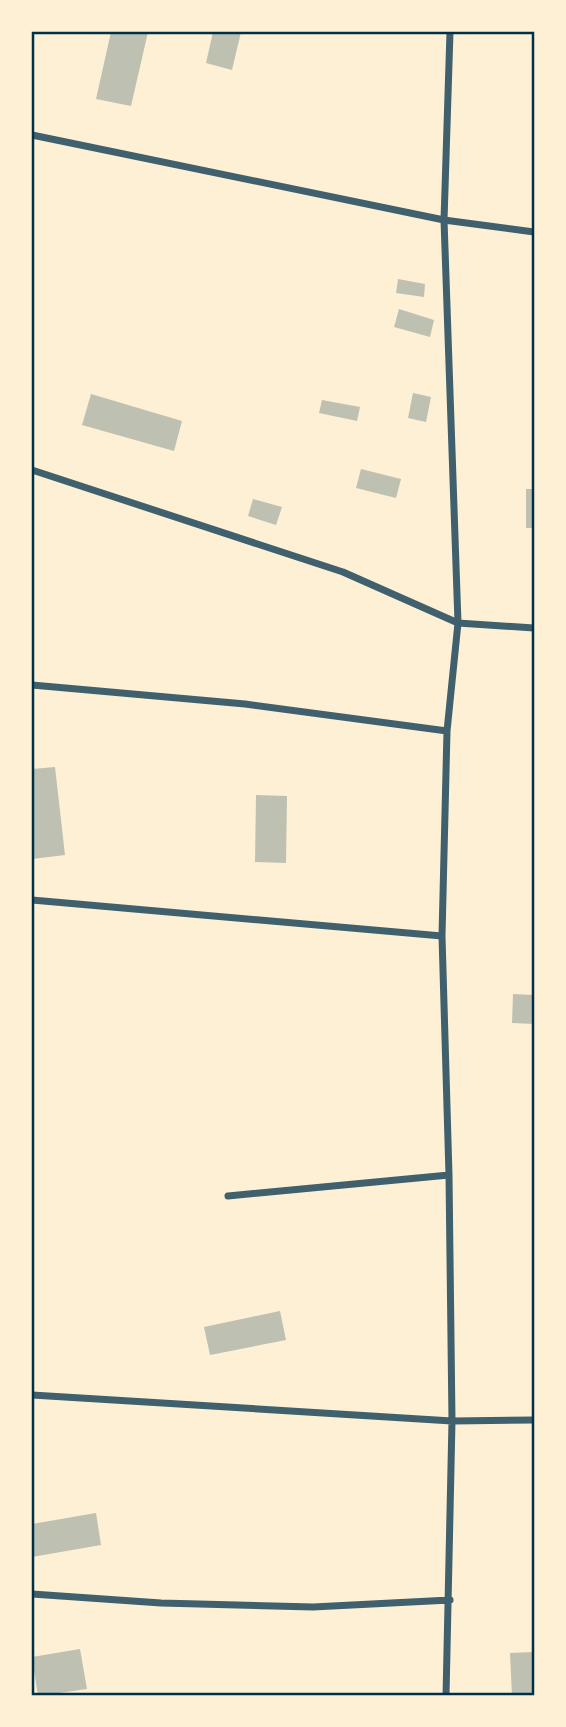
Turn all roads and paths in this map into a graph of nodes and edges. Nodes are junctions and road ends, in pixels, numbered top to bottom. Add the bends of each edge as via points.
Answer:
1 (450, 32) edge
2 (32, 135) edge
3 (444, 220) junction
4 (534, 232) edge
5 (32, 470) edge
6 (458, 623) junction
7 (534, 628) edge
8 (32, 685) edge
9 (447, 731) junction
10 (32, 900) edge
11 (442, 936) junction
12 (449, 1175) junction
13 (228, 1196) dead end
14 (32, 1395) edge
15 (534, 1420) edge
16 (452, 1421) junction
17 (32, 1594) edge
18 (450, 1600) junction
19 (446, 1696) edge

1 - 3 street
2 - 3 street
3 - 4 street
3 - 6 street
5 - 6 street via 343,572
6 - 7 street
6 - 9 street
8 - 9 street via 245,704
9 - 11 street
10 - 11 street
11 - 12 street
12 - 13 street
12 - 16 street
14 - 16 street
15 - 16 street
16 - 18 street
17 - 18 street via 313,1607
18 - 19 street

